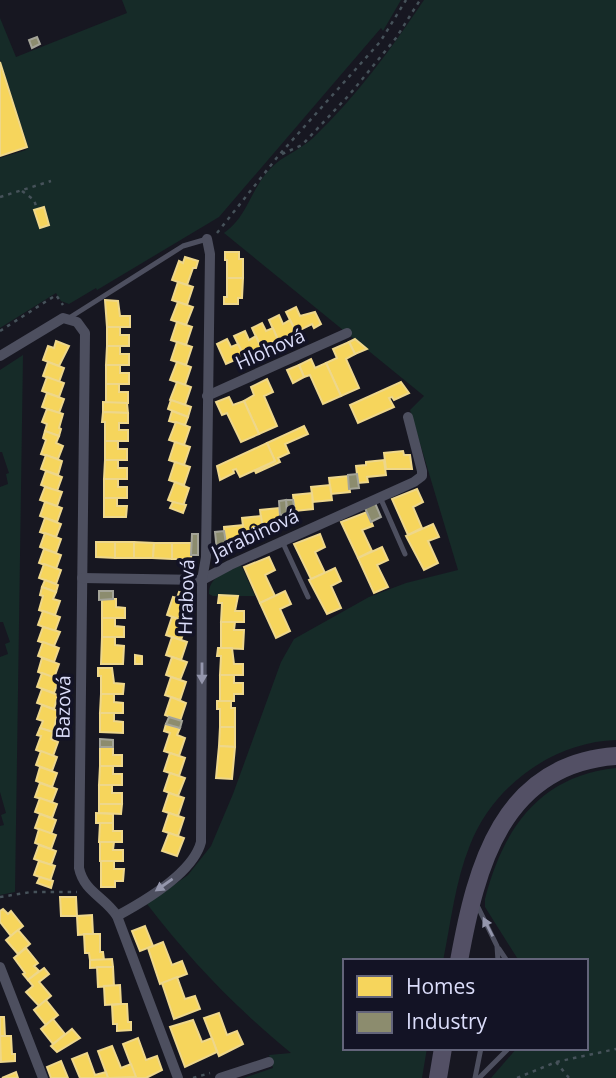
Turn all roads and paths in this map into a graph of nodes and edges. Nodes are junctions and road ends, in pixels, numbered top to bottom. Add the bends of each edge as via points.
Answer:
1 (406, 0) edge
2 (420, 0) edge
3 (279, 155) junction
4 (51, 181) dead end
5 (22, 190) junction
6 (0, 197) edge
7 (37, 209) dead end
8 (208, 239) junction
9 (91, 302) junction
10 (69, 318) junction
11 (0, 331) edge
12 (347, 333) dead end
13 (0, 356) edge
14 (207, 396) junction
15 (408, 417) dead end
16 (380, 497) junction
17 (282, 541) junction
18 (405, 554) dead end
19 (82, 578) junction
20 (202, 580) junction
21 (308, 597) dead end
22 (616, 756) edge
23 (472, 895) junction
24 (0, 897) edge
25 (83, 897) dead end
26 (117, 916) junction
27 (497, 946) junction
28 (459, 959) edge
29 (498, 959) edge
30 (506, 959) edge
31 (0, 967) edge
32 (616, 1049) edge
33 (443, 1050) edge
34 (481, 1050) edge
35 (507, 1050) edge
36 (269, 1062) dead end
37 (556, 1062) junction
38 (43, 1078) edge
39 (178, 1078) edge
40 (220, 1078) edge
41 (438, 1078) edge
42 (477, 1078) edge
43 (517, 1078) edge
44 (569, 1078) edge

1 - 3 path via 380,42
2 - 3 path via 375,65 321,125 302,145
3 - 8 path via 221,231
4 - 5 path
5 - 6 path
5 - 7 path
8 - 9 lane via 183,246
8 - 14 street, Hrabová
9 - 10 lane
9 - 11 path via 64,306 56,295
10 - 13 street via 57,320
10 - 19 street, Bazová via 82,327 86,339
12 - 14 street, Hlohová
14 - 20 street, Hrabová
15 - 16 street, Jarabinová via 422,476
16 - 17 street, Jarabinová
16 - 18 lane
17 - 20 street, Jarabinová
17 - 21 lane
19 - 20 street, Jarabinová
19 - 26 street, Bazová via 79,868 88,887
20 -> 26 street, Hrabová via 199,851 180,874
22 - 23 main road via 565,768 521,799 492,841
27 -> 23 lane
23 - 28 main road
24 - 25 path via 31,892 79,892
26 - 39 street, Bazová
27 - 29 lane
27 - 30 lane
31 - 38 street
32 - 37 path
33 - 41 main road
34 - 42 lane
35 - 42 lane
36 - 40 street
37 - 43 path
37 - 44 path

